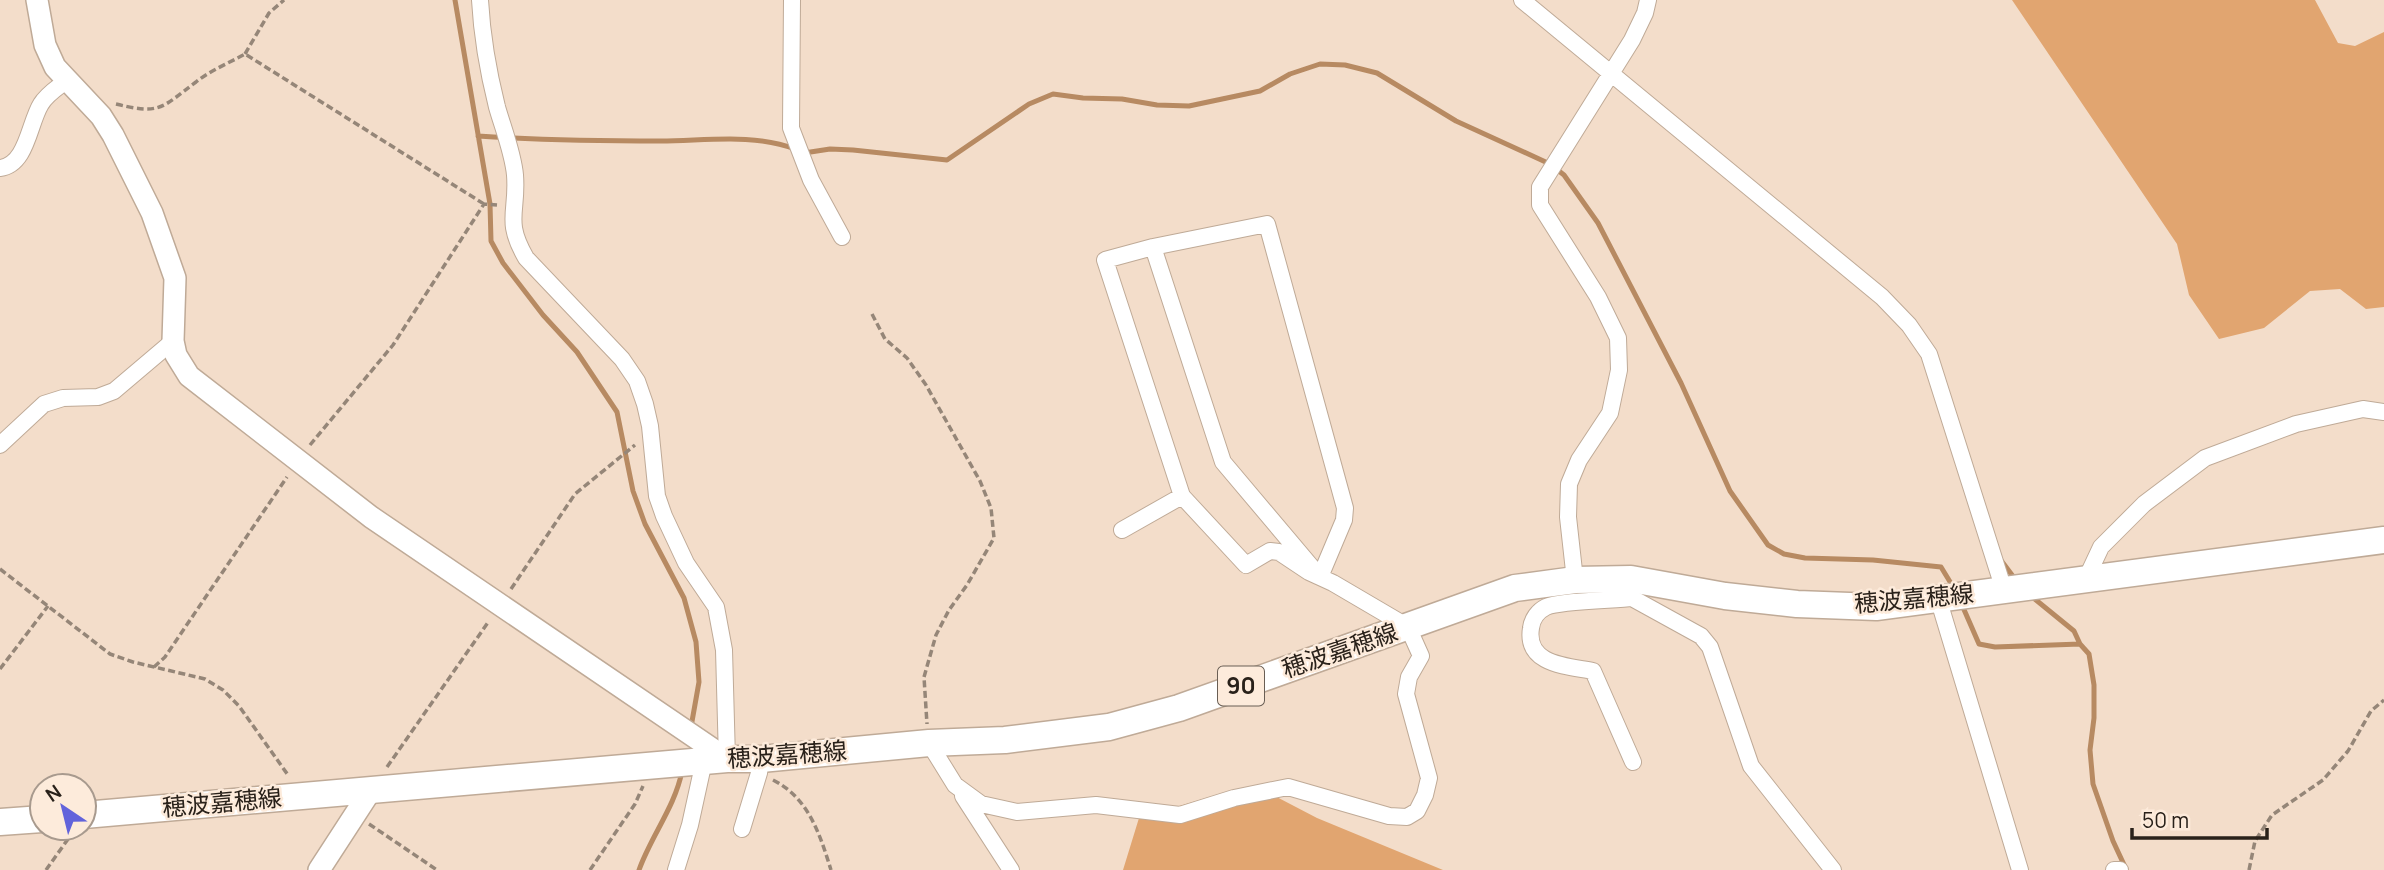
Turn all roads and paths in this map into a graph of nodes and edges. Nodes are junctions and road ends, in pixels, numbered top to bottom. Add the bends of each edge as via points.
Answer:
1 (37, 0) edge
2 (284, 0) edge
3 (480, 0) edge
4 (792, 0) edge
5 (1522, 0) edge
6 (1648, 0) edge
7 (245, 54) junction
8 (1611, 73) junction
9 (66, 81) junction
10 (83, 97) junction
11 (0, 168) edge
12 (484, 204) junction
13 (513, 206) junction
14 (842, 237) dead end
15 (1153, 247) junction
16 (872, 314) dead end
17 (173, 341) junction
18 (2384, 412) edge
19 (0, 445) edge
20 (297, 461) junction
21 (1182, 496) junction
22 (1122, 530) dead end
23 (2384, 540) edge
24 (0, 569) edge
25 (1320, 577) junction
26 (2086, 579) junction
27 (1575, 580) junction
28 (1632, 589) junction
29 (2004, 590) junction
30 (1938, 598) junction
31 (48, 606) junction
32 (1408, 627) junction
33 (154, 667) junction
34 (0, 669) edge
35 (2384, 700) edge
36 (929, 743) junction
37 (715, 760) junction
38 (1633, 761) dead end
39 (645, 766) junction
40 (760, 766) junction
41 (956, 785) junction
42 (371, 790) junction
43 (302, 796) junction
44 (98, 814) edge
45 (356, 815) junction
46 (28, 820) edge
47 (0, 822) edge
48 (742, 829) dead end
49 (66, 842) edge
50 (46, 870) edge
51 (319, 870) edge
52 (437, 870) edge
53 (590, 870) edge
54 (676, 870) edge
55 (831, 870) edge
56 (1012, 870) edge
57 (1833, 870) edge
58 (2020, 870) edge
59 (2114, 870) edge
60 (2120, 870) edge
61 (2249, 870) edge

1 - 9 street via 45,46
2 - 7 path via 269,13
3 - 13 street via 489,76 515,174
4 - 14 street via 791,128 811,180
5 - 8 street
6 - 8 street via 1632,40
7 - 10 path via 152,110
7 - 12 path
8 - 27 street via 1540,187 1540,205 1618,338 1619,370 1610,413 1569,484
8 - 29 street via 1882,297 1909,325 1929,354
9 - 10 street
9 - 11 street via 42,102 14,162
10 - 17 street via 113,135 165,246 175,278
12 - 13 path
12 - 20 path via 393,345
13 - 37 street via 516,241 526,258 622,359 636,381 647,415 657,496 664,516 686,563 716,607 724,650
15 - 21 street via 1105,260
15 - 25 street via 1223,462
15 - 25 street via 1267,224 1345,508
16 - 36 path via 885,339 907,358 926,385 991,508 994,538 936,635 923,677
17 - 19 street via 114,391 44,404
17 - 20 street via 189,376
18 - 26 street via 2364,410 2297,424 2205,458 2144,504 2101,547
20 - 33 path
20 - 37 street
21 - 22 street
21 - 25 street via 1246,565 1270,551 1279,552
23 - 26 main road, 穂波嘉穂線 / 90
24 - 31 path
25 - 32 street
26 - 29 main road, 穂波嘉穂線 / 90
27 - 28 main road, 穂波嘉穂線 / 90
27 - 32 main road, 穂波嘉穂線 / 90 via 1515,588
28 - 30 main road, 穂波嘉穂線 / 90 via 1876,607
28 - 38 street via 1548,606 1536,614 1531,628 1532,647 1540,658 1593,671
28 - 57 street via 1710,647 1751,766
29 - 30 main road, 穂波嘉穂線 / 90
30 - 58 street
31 - 33 path via 110,654
31 - 34 path
32 - 36 main road, 穂波嘉穂線 / 90 via 1179,708 1109,727 1005,740
32 - 41 street via 1421,656 1406,694 1429,778 1417,811 1407,817 1288,787 1180,815 1096,805 1017,812 981,804
33 - 43 path via 205,679 222,690 239,706
35 - 61 path via 2371,710 2348,751 2323,780 2272,815 2255,841
36 - 40 main road, 穂波嘉穂線 / 90
36 - 41 street
37 - 39 main road, 穂波嘉穂線 / 90
37 - 40 main road, 穂波嘉穂線 / 90
37 - 54 street
39 - 42 main road, 穂波嘉穂線 / 90
39 - 53 path via 645,780 635,804
40 - 48 street
40 - 55 path via 805,806 818,828
41 - 56 street
42 - 43 main road, 穂波嘉穂線 / 90
42 - 45 street
43 - 44 main road, 穂波嘉穂線 / 90
45 - 51 street
45 - 52 path
46 - 47 main road
49 - 50 path
59 - 60 street

